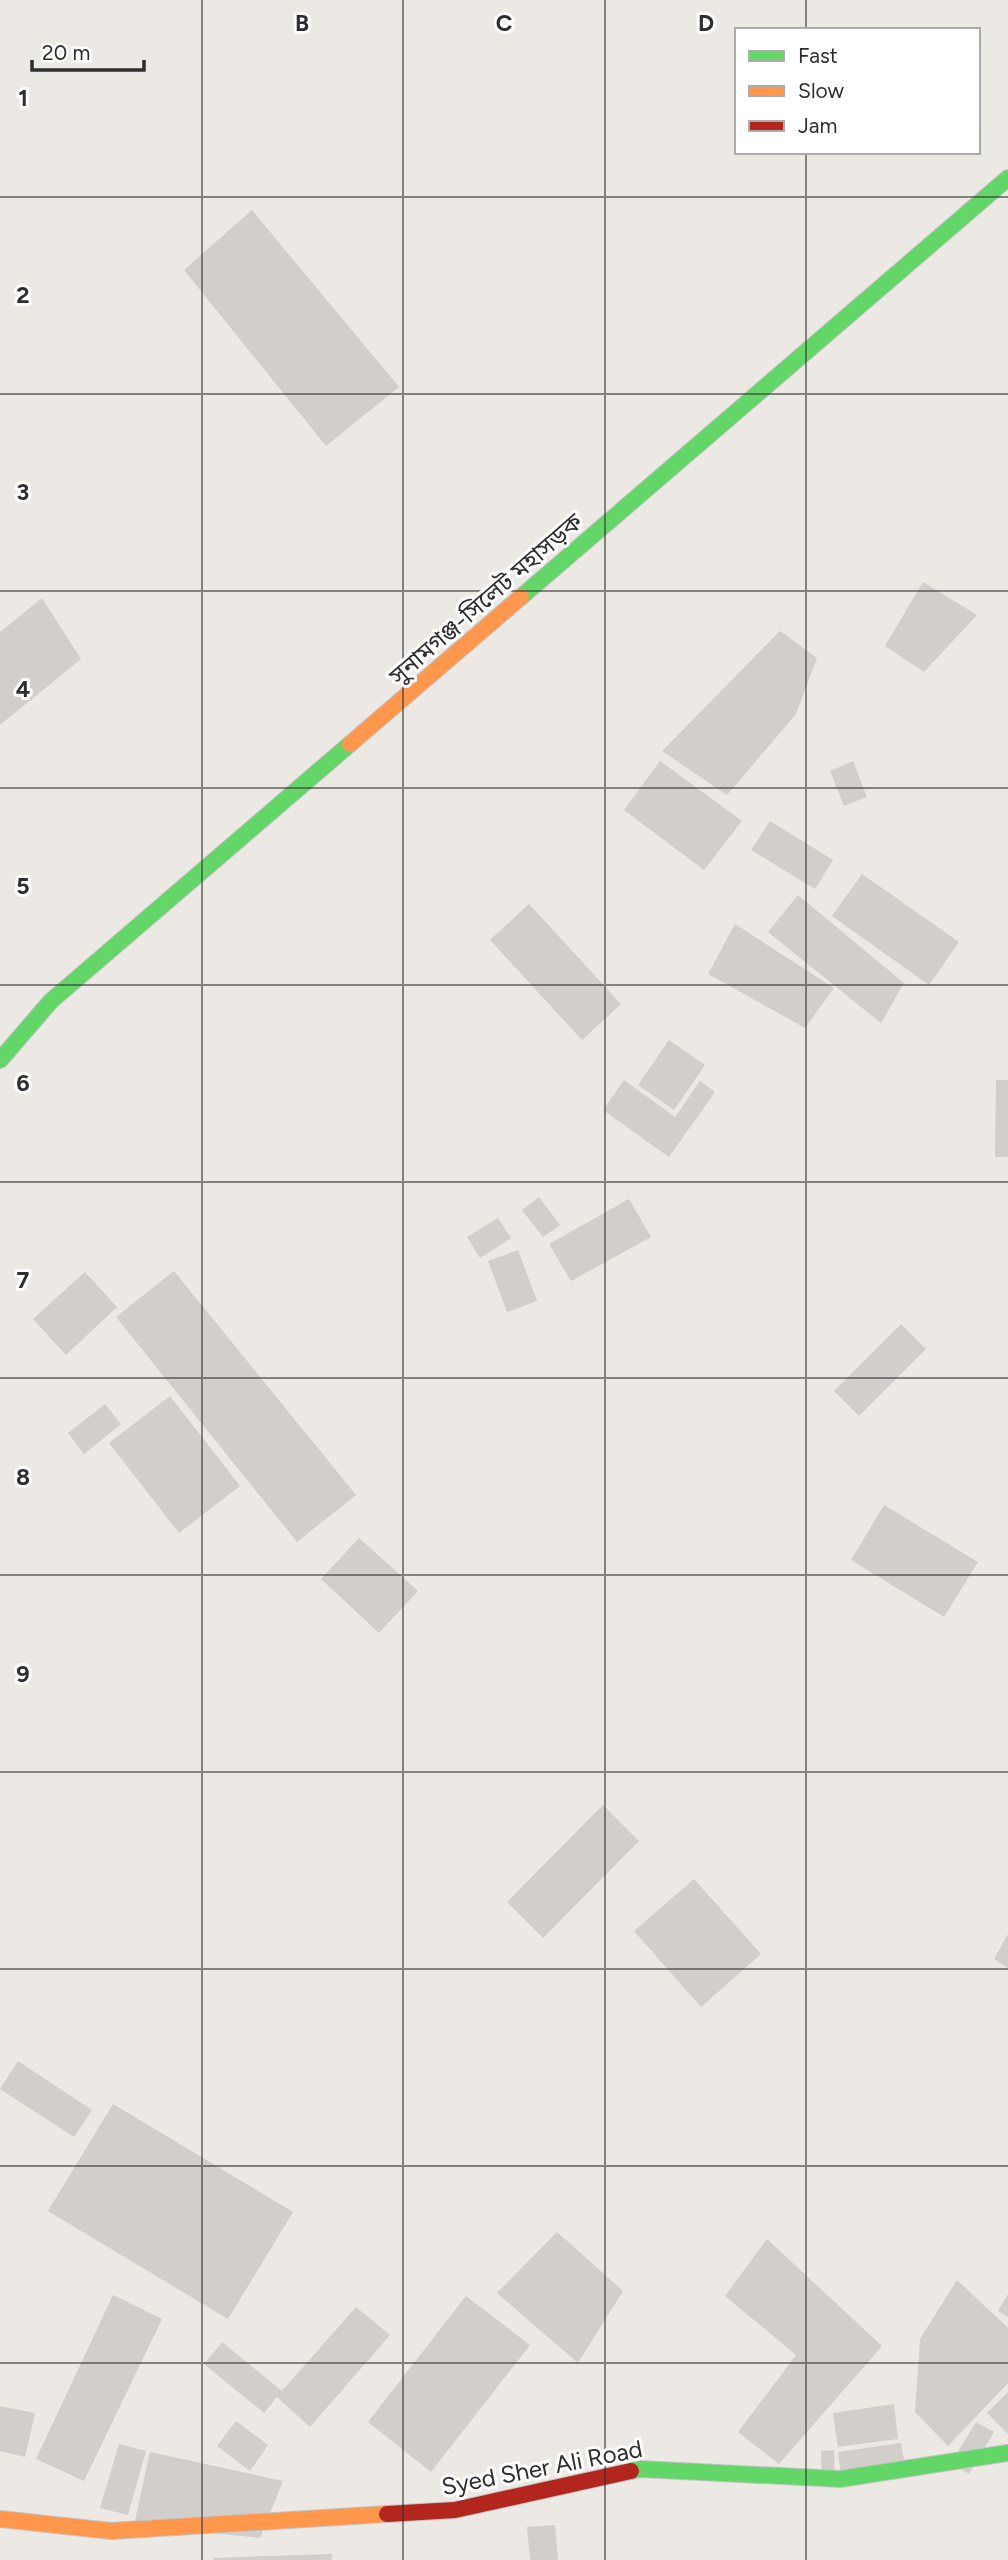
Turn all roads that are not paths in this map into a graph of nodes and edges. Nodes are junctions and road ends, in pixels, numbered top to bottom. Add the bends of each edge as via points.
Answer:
1 (1008, 178) edge
2 (0, 1060) edge
3 (1008, 2453) edge
4 (0, 2519) edge

1 - 2 main road, সুনামগঞ্জ-সিলেট মহাসড়ক via 51,1001
3 - 4 main road, Syed Sher Ali Road via 840,2479 640,2469 455,2510 111,2531

